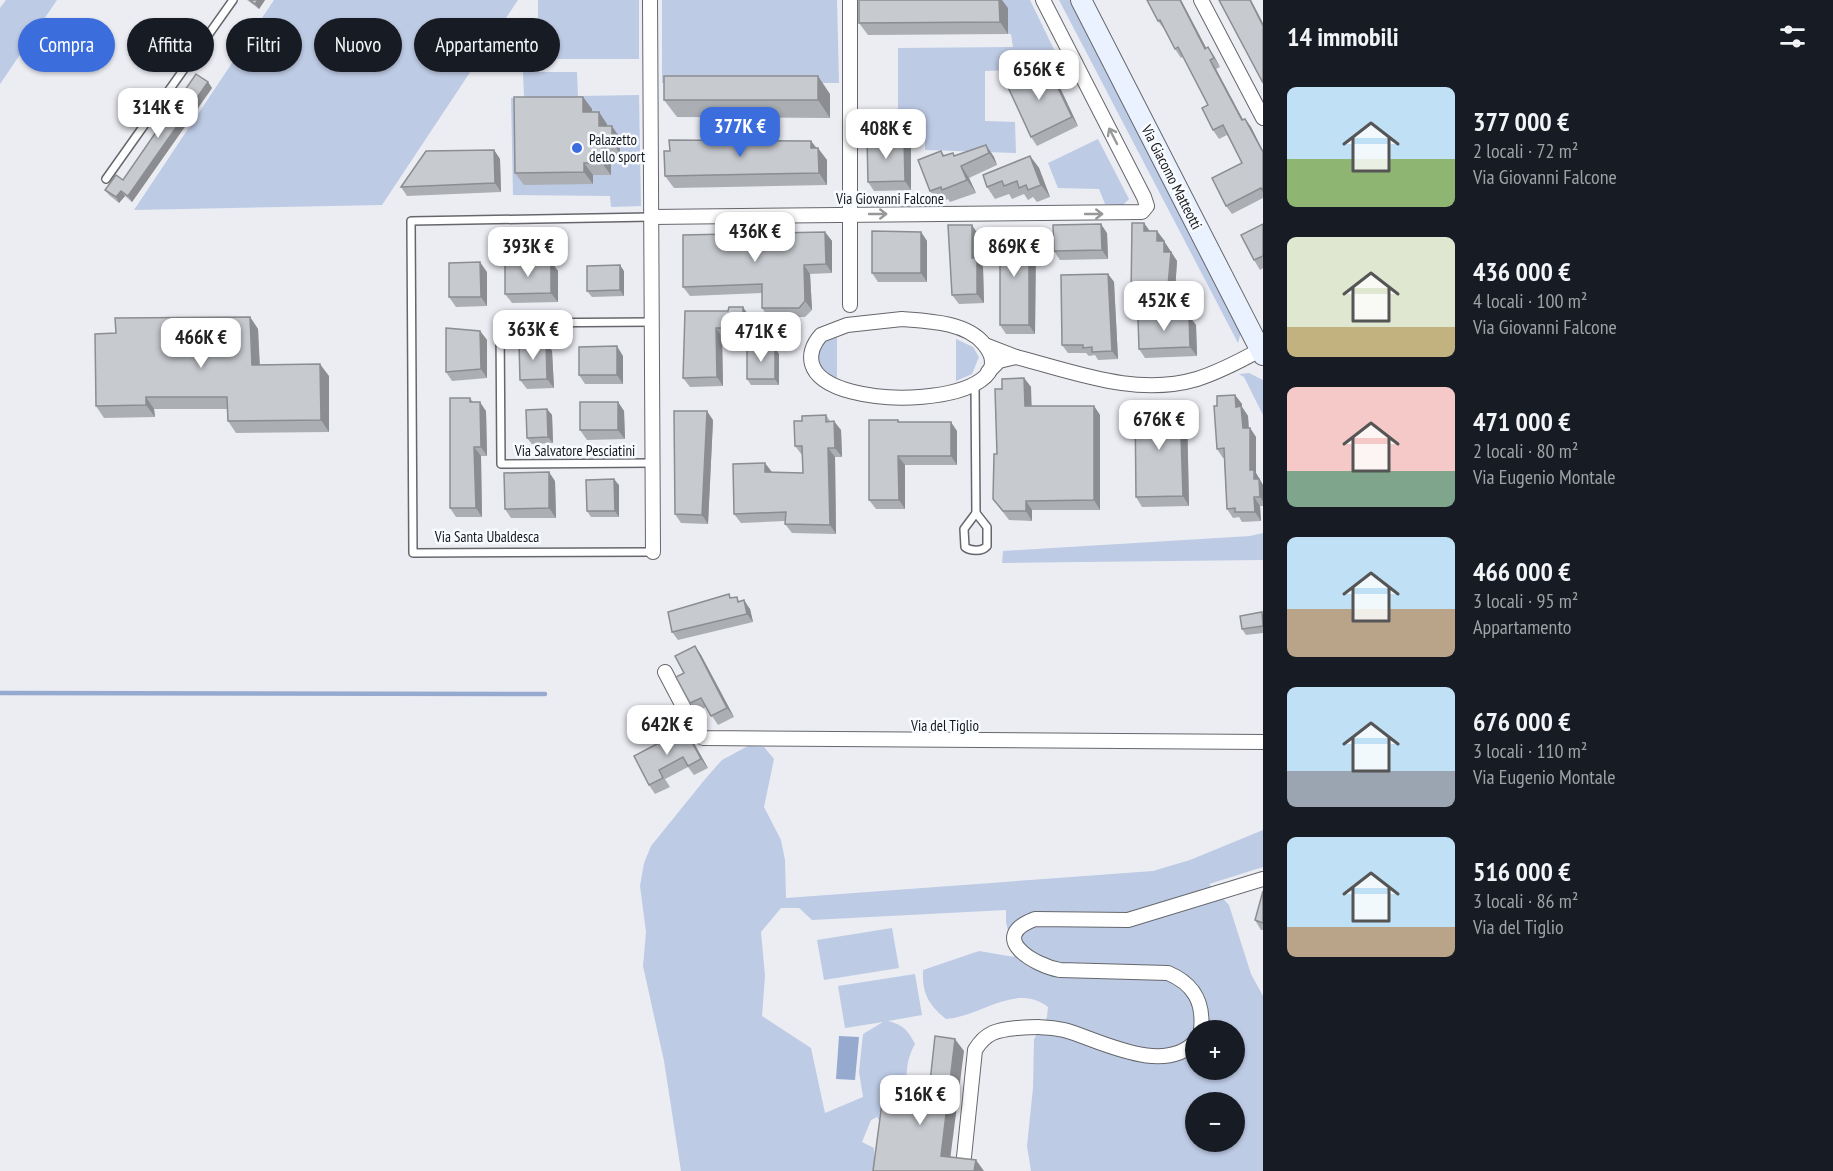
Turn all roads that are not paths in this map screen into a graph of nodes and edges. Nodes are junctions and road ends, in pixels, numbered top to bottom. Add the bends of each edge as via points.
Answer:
1 (233, 0) edge
2 (650, 0) edge
3 (850, 0) edge
4 (1043, 0) edge
5 (1081, 0) edge
6 (1201, 0) edge
7 (1263, 118) edge
8 (106, 179) dead end
9 (851, 215) junction
10 (651, 217) junction
11 (850, 305) junction
12 (874, 321) junction
13 (652, 322) junction
14 (838, 327) junction
15 (986, 345) junction
16 (1262, 353) edge
17 (1016, 357) junction
18 (987, 374) junction
19 (975, 385) junction
20 (653, 463) junction
21 (976, 513) junction
22 (653, 552) joint
23 (665, 672) dead end
24 (1263, 742) edge
25 (1263, 879) edge
26 (1201, 1020) edge
27 (1185, 1048) edge
28 (964, 1157) edge

1 - 8 lane
2 - 10 street, Via Santa Ubaldesca
3 - 9 street
9 -> 4 street, Via Giovanni Falcone via 1141,213 1147,204
5 - 16 main road, Via Giacomo Matteotti
6 - 7 street
9 - 10 street, Via Giovanni Falcone
9 - 11 street
10 - 13 street, Via Santa Ubaldesca
10 - 22 lane, Via Santa Ubaldesca via 411,221 414,553
11 - 12 street via 861,316
11 - 14 street
12 - 14 street
12 - 15 street via 902,319 942,324 978,337
13 - 20 street, Via Santa Ubaldesca
13 - 20 lane, Via Salvatore Pesciatini via 500,323 501,464
14 - 19 street via 821,335 811,360 819,378 835,387 908,397 951,394
15 - 17 street
15 - 18 street via 991,363
16 - 17 street via 1196,379 1150,385 1096,378
17 - 18 street via 999,361
18 - 19 street
19 - 21 lane
20 - 22 street, Via Santa Ubaldesca
21 - 21 lane via 987,527 987,546 970,550 965,547 964,529
23 - 24 street, Via del Tiglio via 694,729 703,738
25 - 26 street via 1128,920 1035,919 1023,923 1016,933 1019,951 1043,967 1168,973 1182,979 1200,1002
27 - 28 street via 1146,1055 1109,1048 1049,1027 992,1031 975,1050

